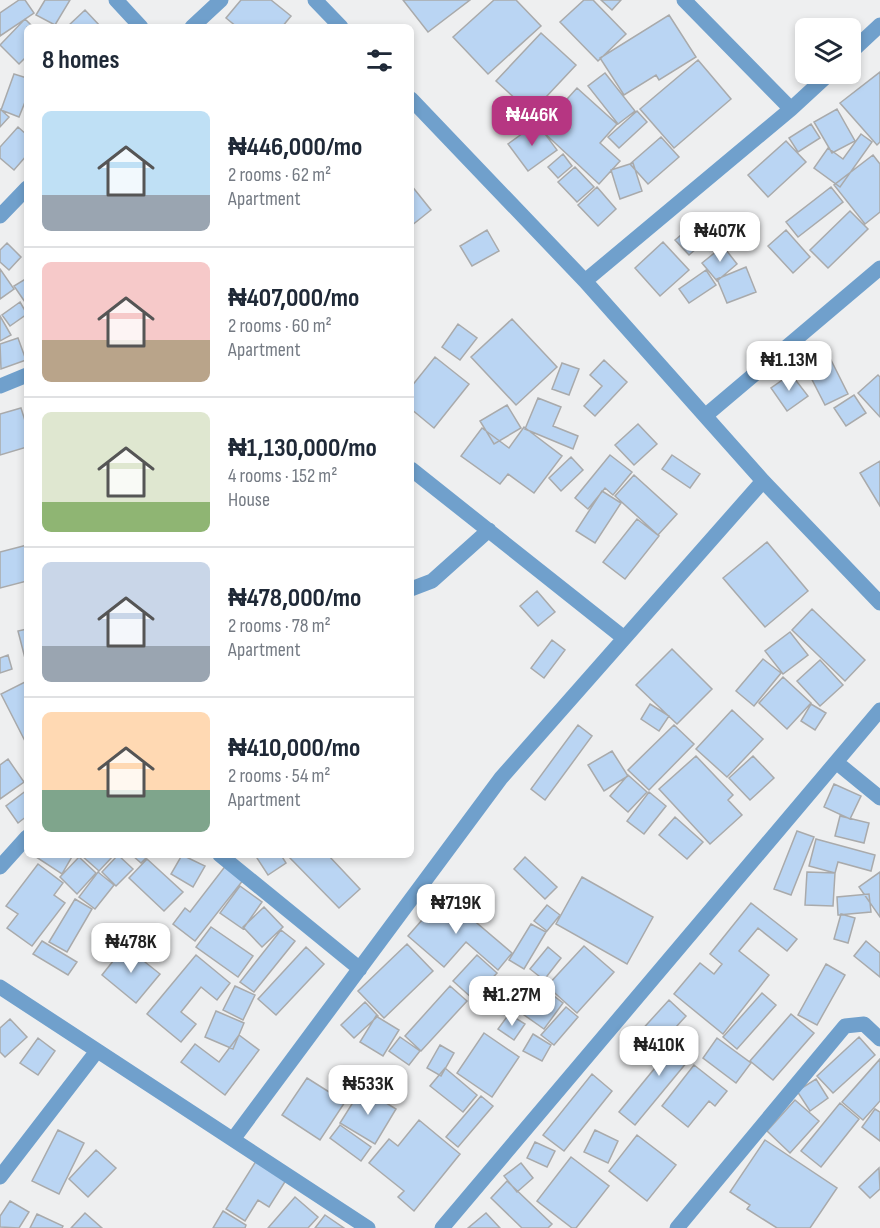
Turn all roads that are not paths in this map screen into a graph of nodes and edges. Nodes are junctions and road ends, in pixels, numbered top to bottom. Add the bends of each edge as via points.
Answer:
1 (116, 0) edge
2 (221, 0) edge
3 (315, 0) edge
4 (684, 0) edge
5 (138, 24) edge
6 (195, 24) edge
7 (338, 24) edge
8 (880, 25) edge
9 (861, 43) edge
10 (818, 84) edge
11 (414, 108) edge
12 (790, 109) junction
13 (24, 191) edge
14 (0, 216) edge
15 (880, 268) edge
16 (585, 281) junction
17 (24, 376) edge
18 (0, 386) edge
19 (705, 416) junction
20 (414, 471) edge
21 (763, 481) junction
22 (489, 531) junction
23 (414, 588) edge
24 (880, 603) edge
25 (624, 638) junction
26 (880, 710) edge
27 (836, 762) junction
28 (880, 798) edge
29 (24, 840) edge
30 (224, 858) edge
31 (0, 867) edge
32 (360, 969) junction
33 (0, 987) edge
34 (880, 1039) edge
35 (97, 1051) junction
36 (234, 1138) junction
37 (0, 1178) edge
38 (368, 1228) edge
39 (442, 1228) edge
40 (677, 1228) edge

1 - 5 street
2 - 6 street
3 - 7 street
4 - 12 street
8 - 9 street
10 - 12 street
11 - 16 street
12 - 16 street
13 - 14 street
15 - 19 street
16 - 19 street
17 - 18 street
19 - 21 street
20 - 22 street
21 - 24 street
21 - 25 street
22 - 23 street via 432,580
22 - 25 street
25 - 32 street via 501,778
26 - 27 street
27 - 28 street
27 - 39 street
29 - 31 street
30 - 32 street
32 - 36 street
33 - 35 street
34 - 40 street via 864,1024 844,1026
35 - 36 street
35 - 37 street
36 - 38 street

